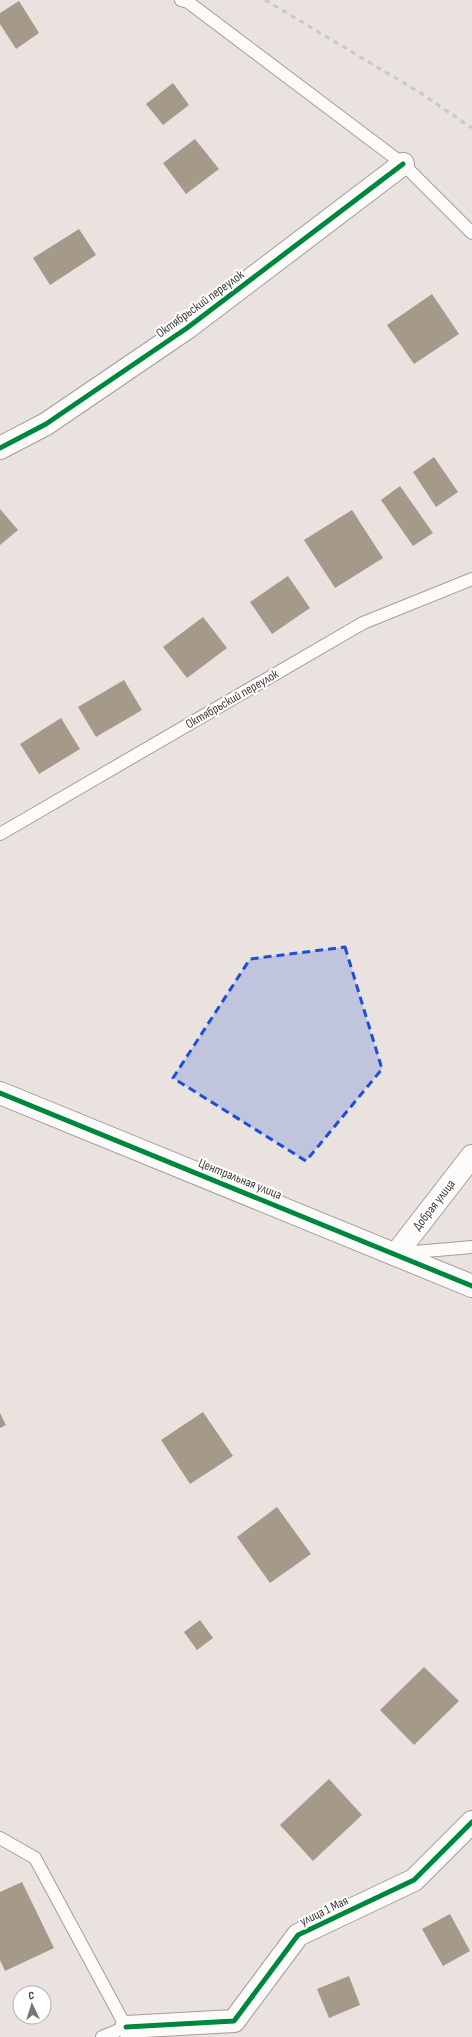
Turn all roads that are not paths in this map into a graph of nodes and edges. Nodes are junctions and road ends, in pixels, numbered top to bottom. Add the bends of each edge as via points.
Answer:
1 (181, 0) edge
2 (403, 164) junction
3 (472, 232) edge
4 (0, 448) edge
5 (472, 578) edge
6 (0, 834) edge
7 (0, 1094) edge
8 (472, 1156) edge
9 (472, 1247) edge
10 (396, 1254) junction
11 (472, 1286) edge
12 (472, 1822) edge
13 (0, 1838) edge
14 (126, 2027) junction
15 (239, 2029) edge
16 (102, 2037) edge

1 - 2 lane via 188,2
2 - 3 lane
2 - 4 street, Октябрьский переулок via 187,328 46,424
5 - 6 lane, Октябрьский переулок via 363,623
7 - 10 street, Центральная улица
8 - 10 street, Добрая улица
9 - 10 lane
10 - 11 street, Центральная улица
12 - 15 street, улица 1 Мая via 414,1880 298,1935
13 - 14 lane via 35,1858
14 - 15 street, улица 1 Мая
14 - 16 lane

